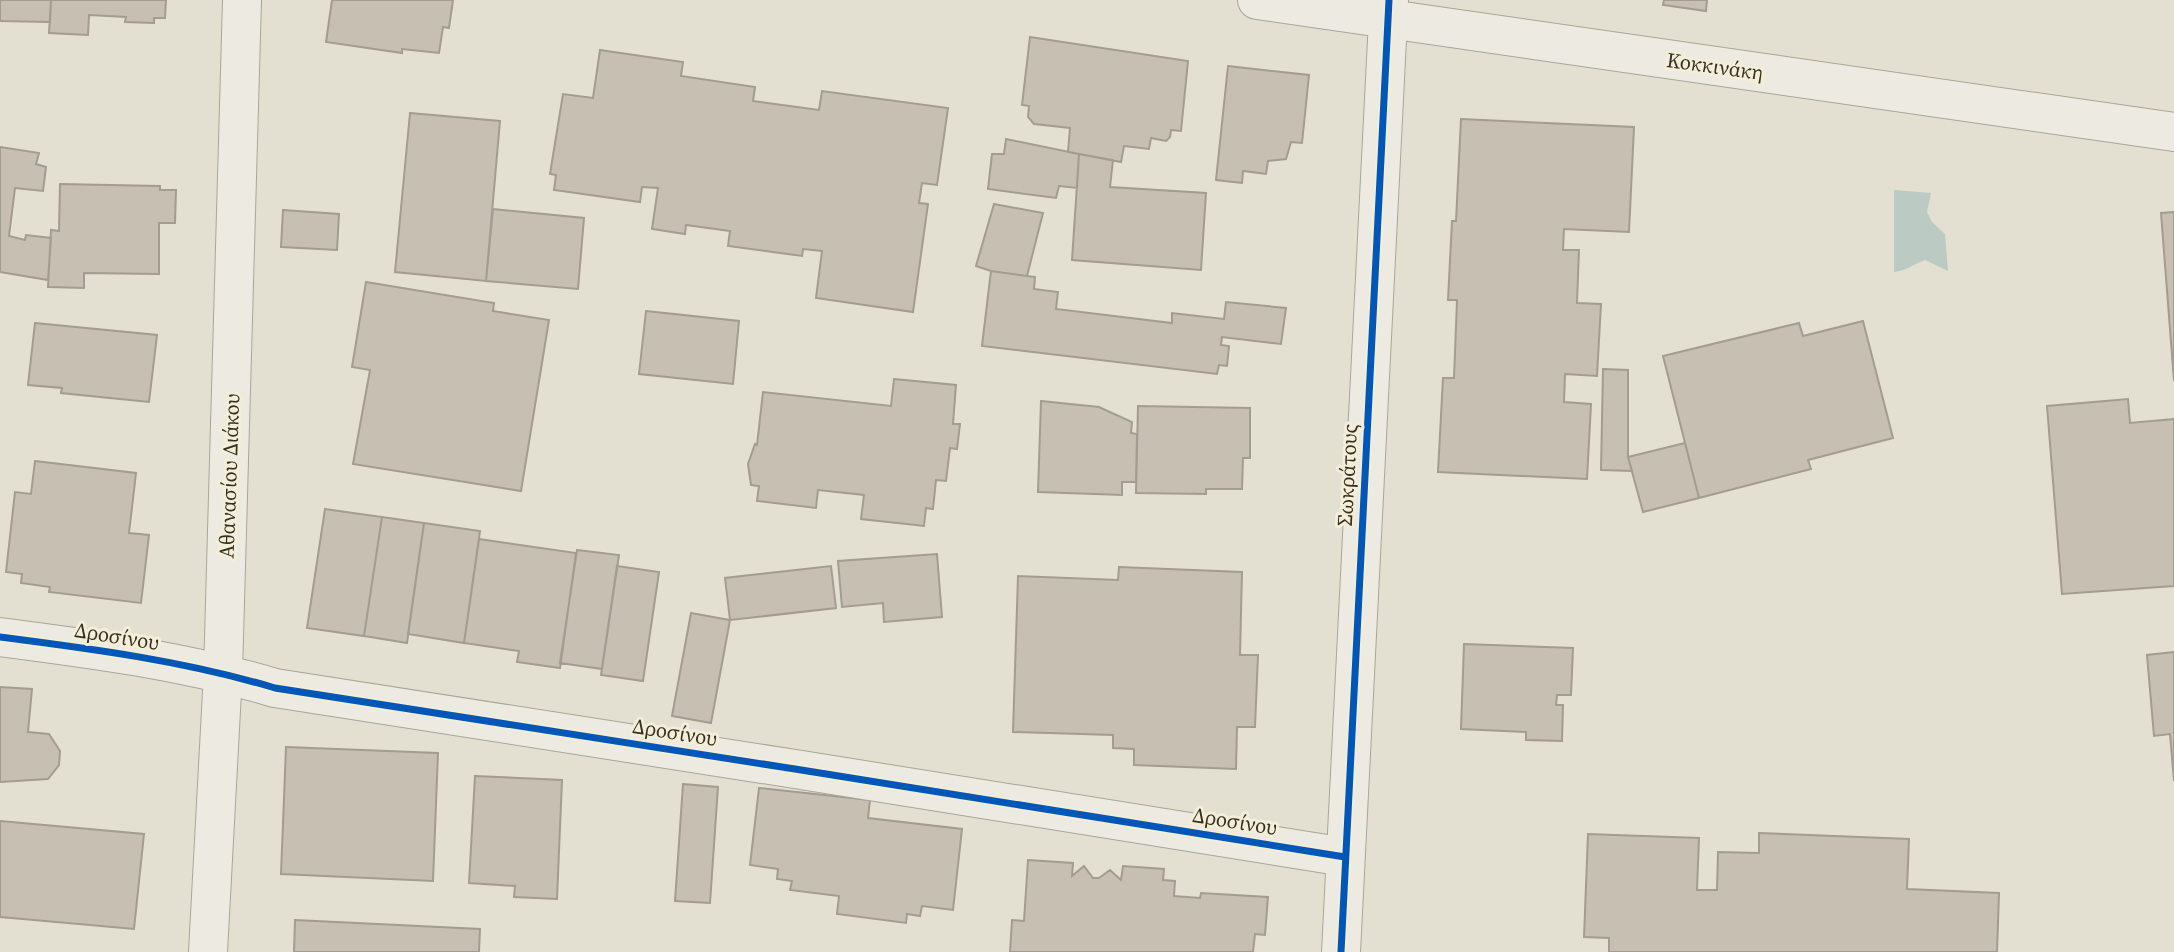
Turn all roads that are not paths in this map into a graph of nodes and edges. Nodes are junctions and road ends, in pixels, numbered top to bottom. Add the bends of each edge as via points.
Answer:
1 (243, 0) edge
2 (1257, 0) edge
3 (1389, 9) edge
4 (2174, 132) edge
5 (0, 637) edge
6 (223, 673) junction
7 (1346, 857) junction
8 (208, 952) edge
9 (1341, 952) edge

1 - 6 street, Αθανασίου Διάκου
2 - 3 street, Κοκκινάκη
3 - 4 street, Κοκκινάκη
3 - 7 street, Σωκράτους
5 - 6 street, Δροσίνου
6 - 7 street, Δροσίνου via 275,688
6 - 8 street, Αθανασίου Διάκου
7 - 9 street, Σωκράτους

